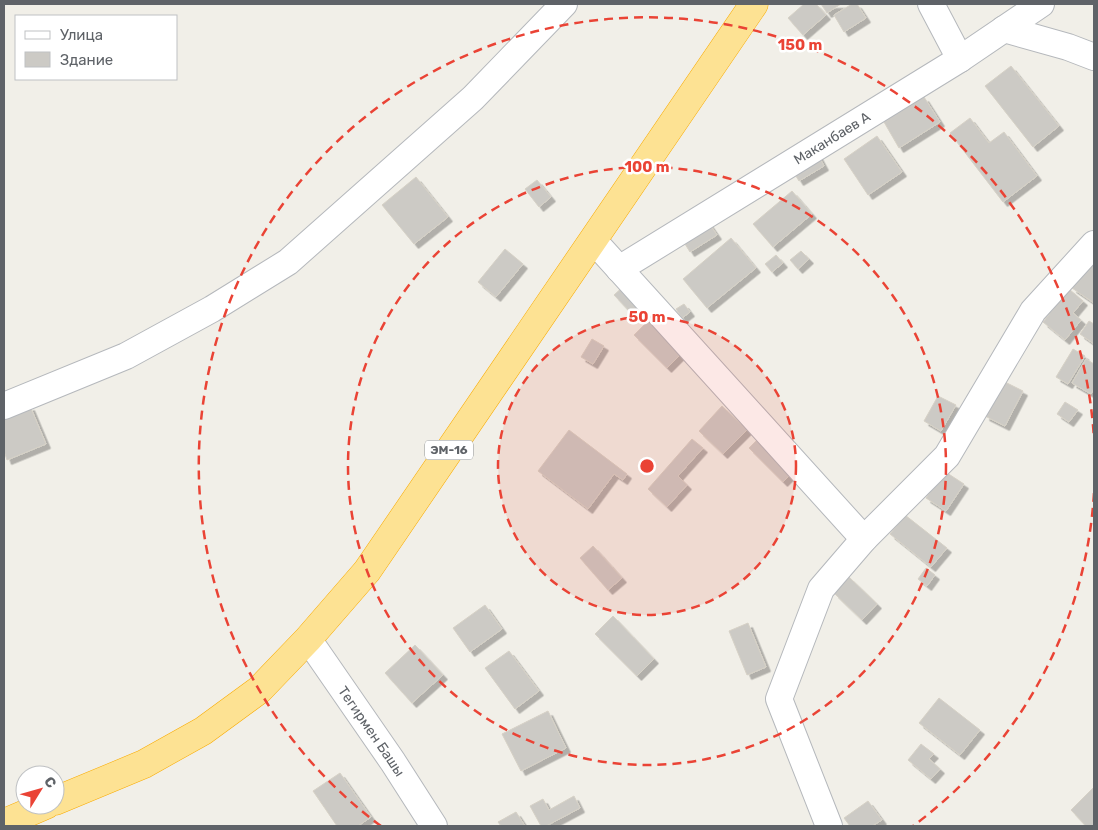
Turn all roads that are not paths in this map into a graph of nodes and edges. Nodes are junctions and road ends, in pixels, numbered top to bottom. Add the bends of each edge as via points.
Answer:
1 (564, 4) edge
2 (754, 4) edge
3 (931, 4) edge
4 (1042, 4) edge
5 (1004, 29) junction
6 (1094, 57) edge
7 (960, 59) junction
8 (593, 240) junction
9 (1094, 244) edge
10 (619, 269) junction
11 (4, 406) edge
12 (864, 539) junction
13 (308, 639) junction
14 (65, 797) edge
15 (23, 815) edge
16 (4, 823) edge
17 (434, 826) edge
18 (829, 826) edge

1 - 11 street via 473,98 288,262 212,309 126,356
2 - 8 highway, ЭМ-16
3 - 7 street
4 - 5 street, Маканбаев А
5 - 6 street
5 - 7 street, Маканбаев А
7 - 10 street, Маканбаев А
8 - 10 street
8 - 13 highway, ЭМ-16 via 366,571
9 - 12 street via 1033,311 947,456
10 - 12 street
12 - 18 street via 822,589 779,698
13 - 14 highway, ЭМ-16 via 259,690 203,731 144,764
13 - 17 street, Тегирмен Башы
15 - 16 highway

